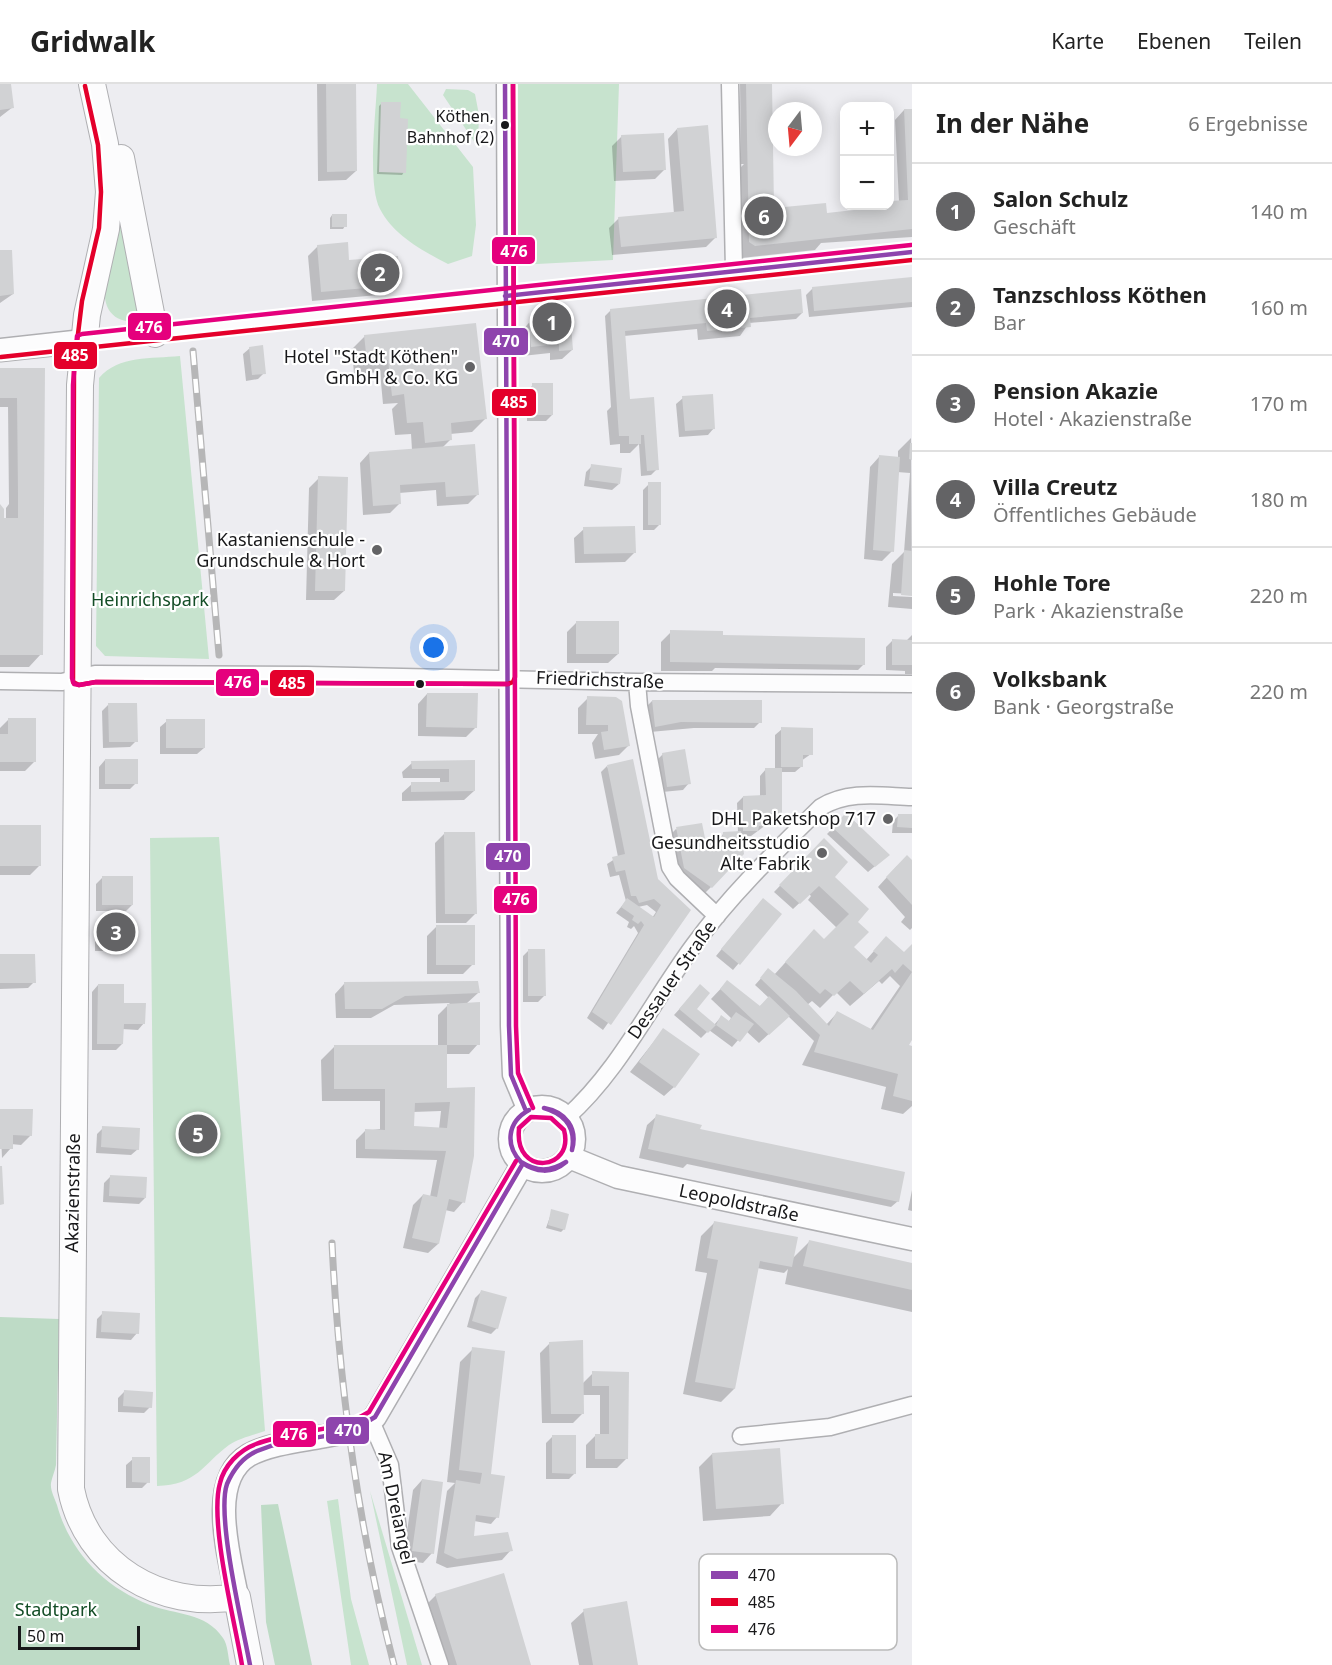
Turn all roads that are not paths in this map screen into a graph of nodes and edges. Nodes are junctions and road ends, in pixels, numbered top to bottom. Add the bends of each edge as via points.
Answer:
1 (92, 84) edge
2 (505, 84) edge
3 (730, 84) edge
4 (101, 119) junction
5 (912, 252) edge
6 (734, 270) junction
7 (505, 296) junction
8 (155, 334) junction
9 (83, 341) junction
10 (0, 350) edge
11 (508, 677) junction
12 (79, 678) junction
13 (0, 681) edge
14 (637, 682) junction
15 (912, 684) edge
16 (912, 797) edge
17 (717, 916) junction
18 (526, 1111) junction
19 (567, 1119) junction
20 (569, 1157) junction
21 (522, 1165) junction
22 (912, 1239) edge
23 (912, 1405) edge
24 (371, 1421) junction
25 (741, 1436) dead end
26 (237, 1597) junction
27 (250, 1665) edge
28 (440, 1665) edge

1 - 4 main road
2 - 7 street
3 - 6 street
4 - 8 main road via 119,148
4 - 9 main road, Akazienstraße via 107,162 107,217
5 - 6 street
6 - 7 street
7 - 8 street
7 - 11 street
8 - 9 street
9 - 10 main road
9 - 12 main road, Akazienstraße
11 - 12 street, Friedrichstraße via 95,674
11 - 14 street, Friedrichstraße
11 - 18 street via 510,1056 511,1075
12 - 13 street, Friedrichstraße via 62,682
12 - 26 main road, Akazienstraße via 71,1489 86,1534 121,1571 145,1585 177,1594
14 - 15 street, Friedrichstraße
14 - 17 street via 670,867
16 - 17 street, Dessauer Straße via 836,798 815,813
17 - 19 street, Dessauer Straße via 621,1055
18 - 19 main road via 550,1108
18 - 21 main road via 515,1121 510,1134 513,1154
19 - 20 main road via 574,1137
20 - 21 main road via 551,1170 536,1171
20 - 22 main road, Leopoldstraße via 618,1177
21 - 24 main road
23 - 25 street via 822,1429
24 - 26 main road via 356,1430 259,1451 237,1465 227,1484 224,1505
24 - 28 street, Am Dreiangel via 390,1465 400,1546
26 - 27 main road

